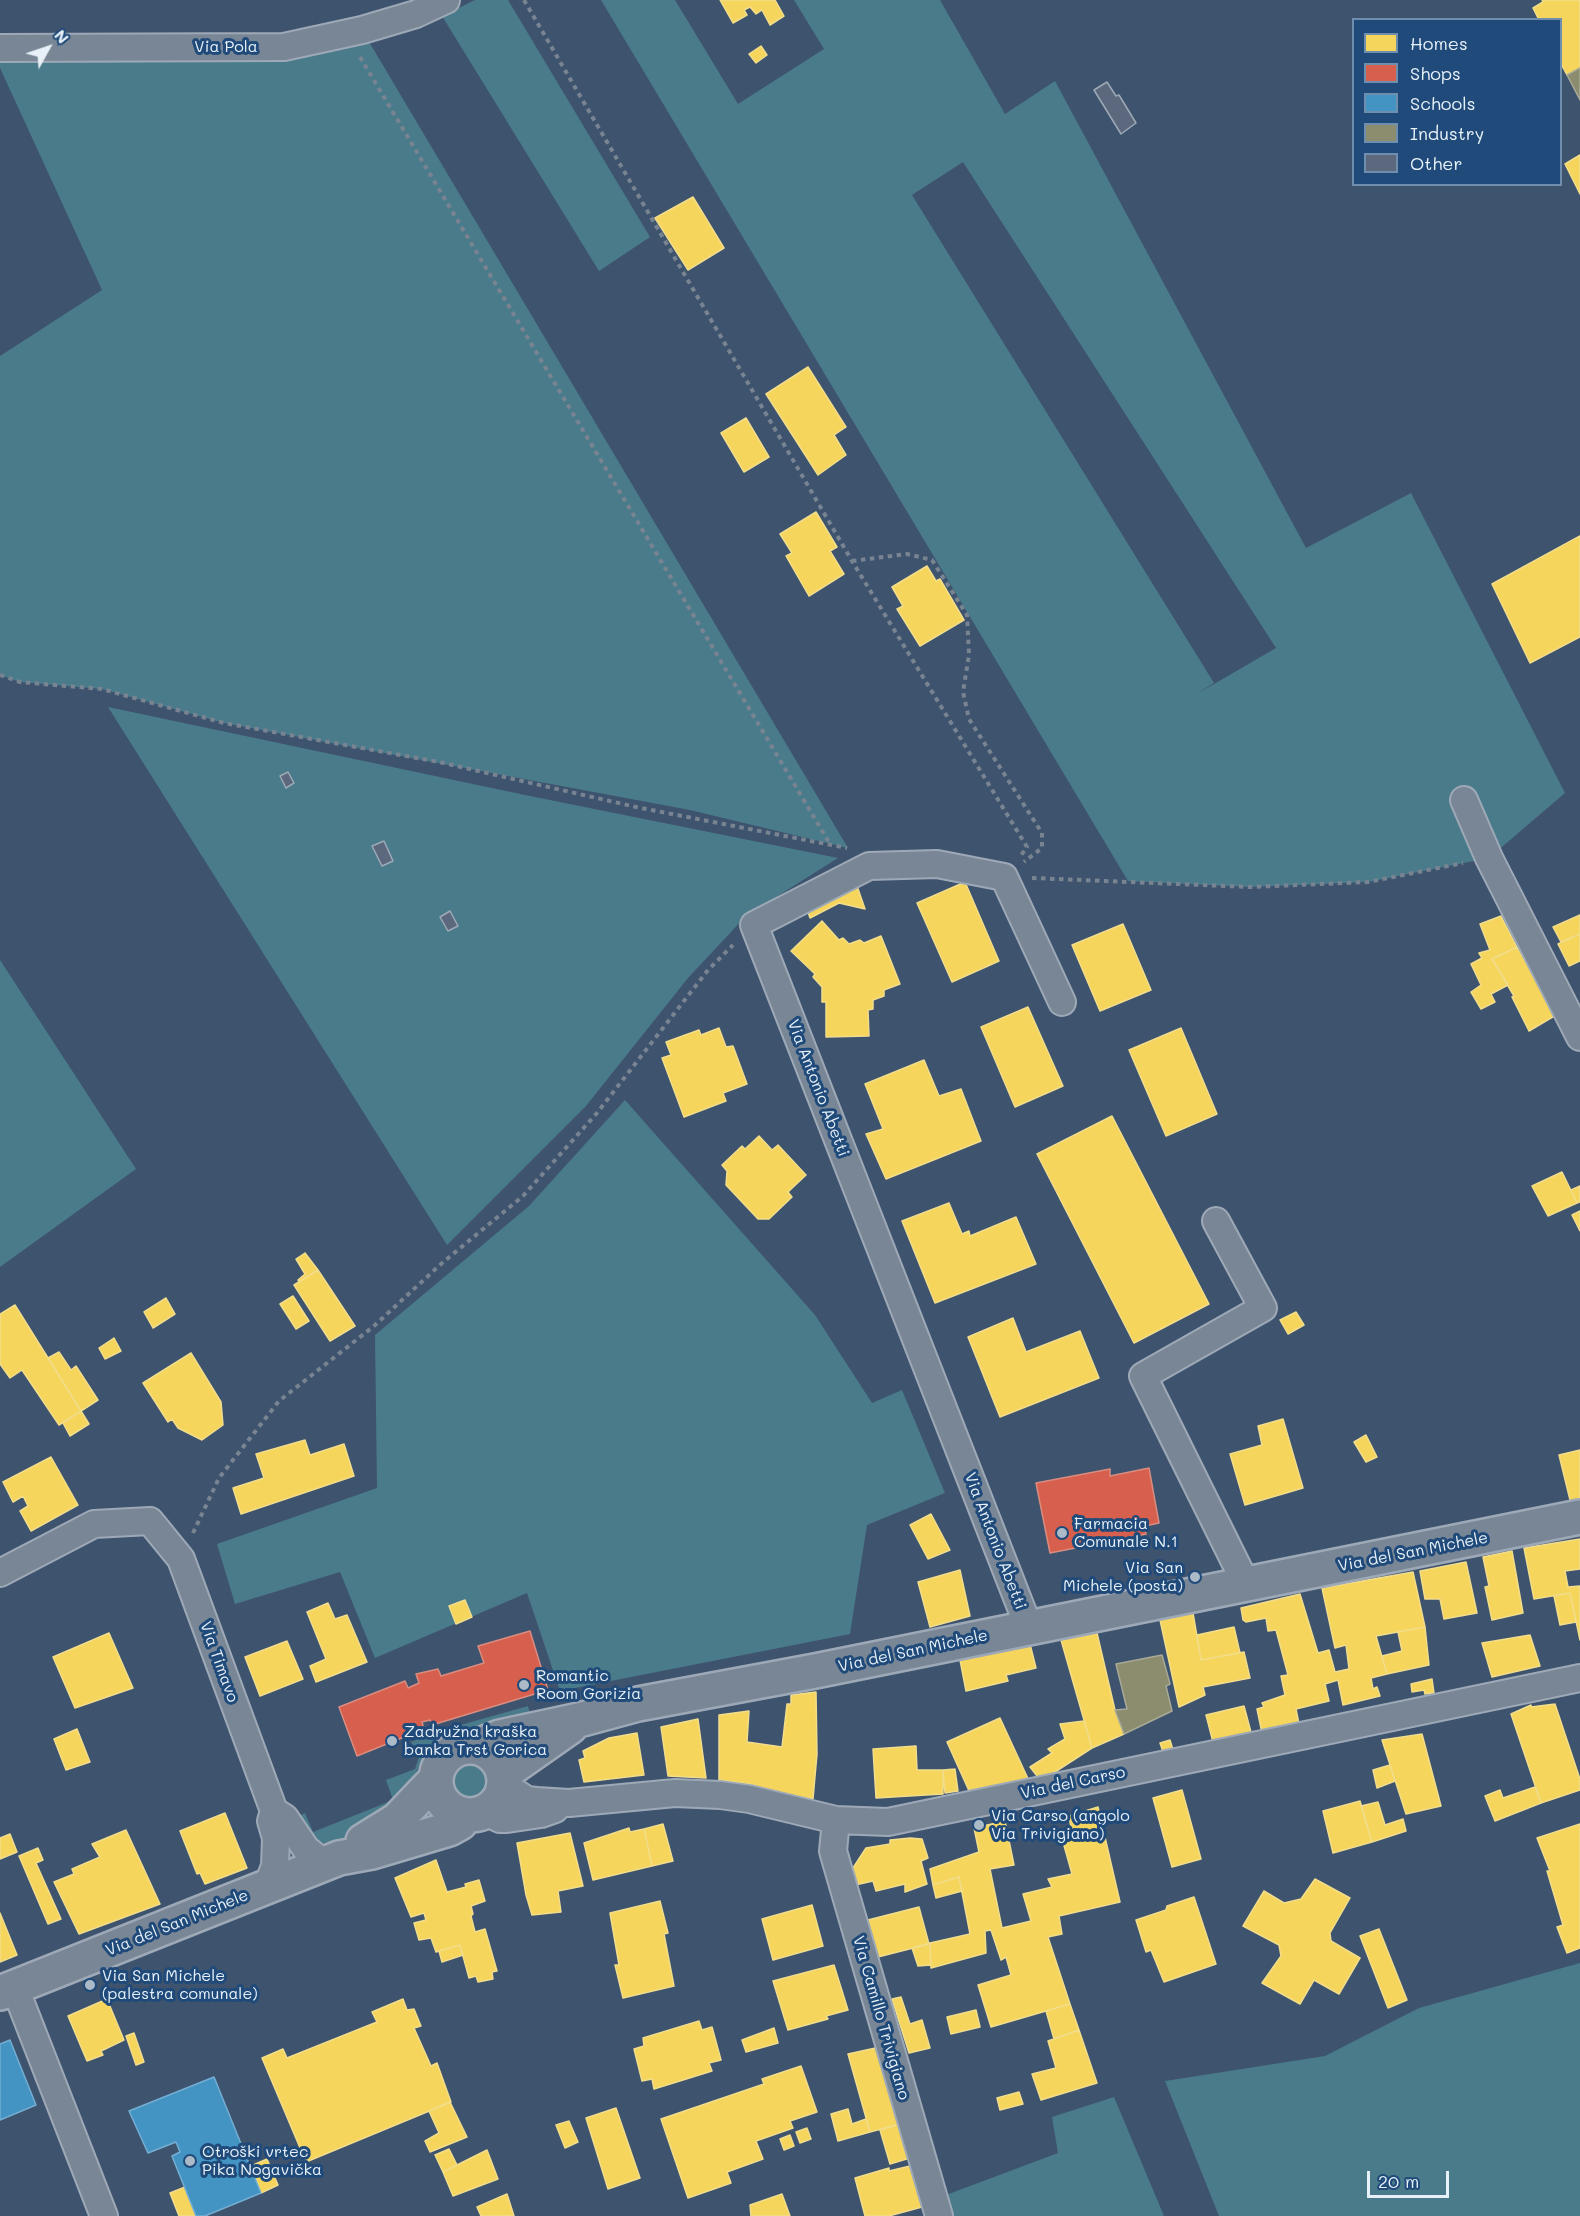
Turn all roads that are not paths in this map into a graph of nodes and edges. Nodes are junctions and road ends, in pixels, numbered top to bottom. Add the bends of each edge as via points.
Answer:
1 (446, 0) edge
2 (0, 48) edge
3 (1464, 800) dead end
4 (1062, 1002) dead end
5 (1580, 1037) edge
6 (1216, 1221) dead end
7 (1580, 1517) edge
8 (0, 1573) edge
9 (1246, 1584) junction
10 (1029, 1628) junction
11 (1578, 1683) edge
12 (579, 1720) junction
13 (475, 1748) junction
14 (435, 1780) junction
15 (504, 1780) junction
16 (569, 1803) junction
17 (274, 1811) junction
18 (475, 1814) junction
19 (836, 1820) junction
20 (332, 1861) junction
21 (267, 1887) junction
22 (7, 1990) edge
23 (937, 2215) edge
24 (104, 2216) edge

1 - 2 street, Via Pola via 416,14 284,47
3 - 5 street via 1489,858
4 - 10 street, Via Antonio Abetti via 1004,877 937,864 869,866 754,925
6 - 9 street via 1263,1308 1143,1376
7 - 9 main road, Via del San Michele
8 - 17 street, Via Timavo via 94,1524 150,1521 181,1558
9 - 10 main road, Via del San Michele
10 - 12 main road, Via del San Michele via 638,1704
11 - 19 street, Via del Carso via 888,1822
12 - 13 main road, Via del San Michele via 519,1732
12 - 15 main road, Via del San Michele
13 - 14 main road, Via del San Michele via 464,1747 444,1758
13 - 15 main road via 493,1757
14 - 18 main road via 443,1803 452,1811
14 - 20 main road, Via del San Michele via 397,1820
15 - 16 street, Via del Carso via 527,1800
15 - 18 main road, Via del San Michele via 501,1796
16 - 18 street, Via del Carso via 541,1814 507,1819
16 - 19 street, Via del Carso via 675,1793 720,1795
17 - 20 street, Via Timavo via 285,1818 306,1849
17 - 21 street, Via Timavo via 271,1821 276,1838 275,1866
18 - 20 main road, Via del San Michele via 449,1829
19 - 23 street, Via Camillo Trivigiano via 833,1851
20 - 21 main road, Via del San Michele
21 - 22 main road, Via del San Michele
22 - 24 street, Via del San Michele

